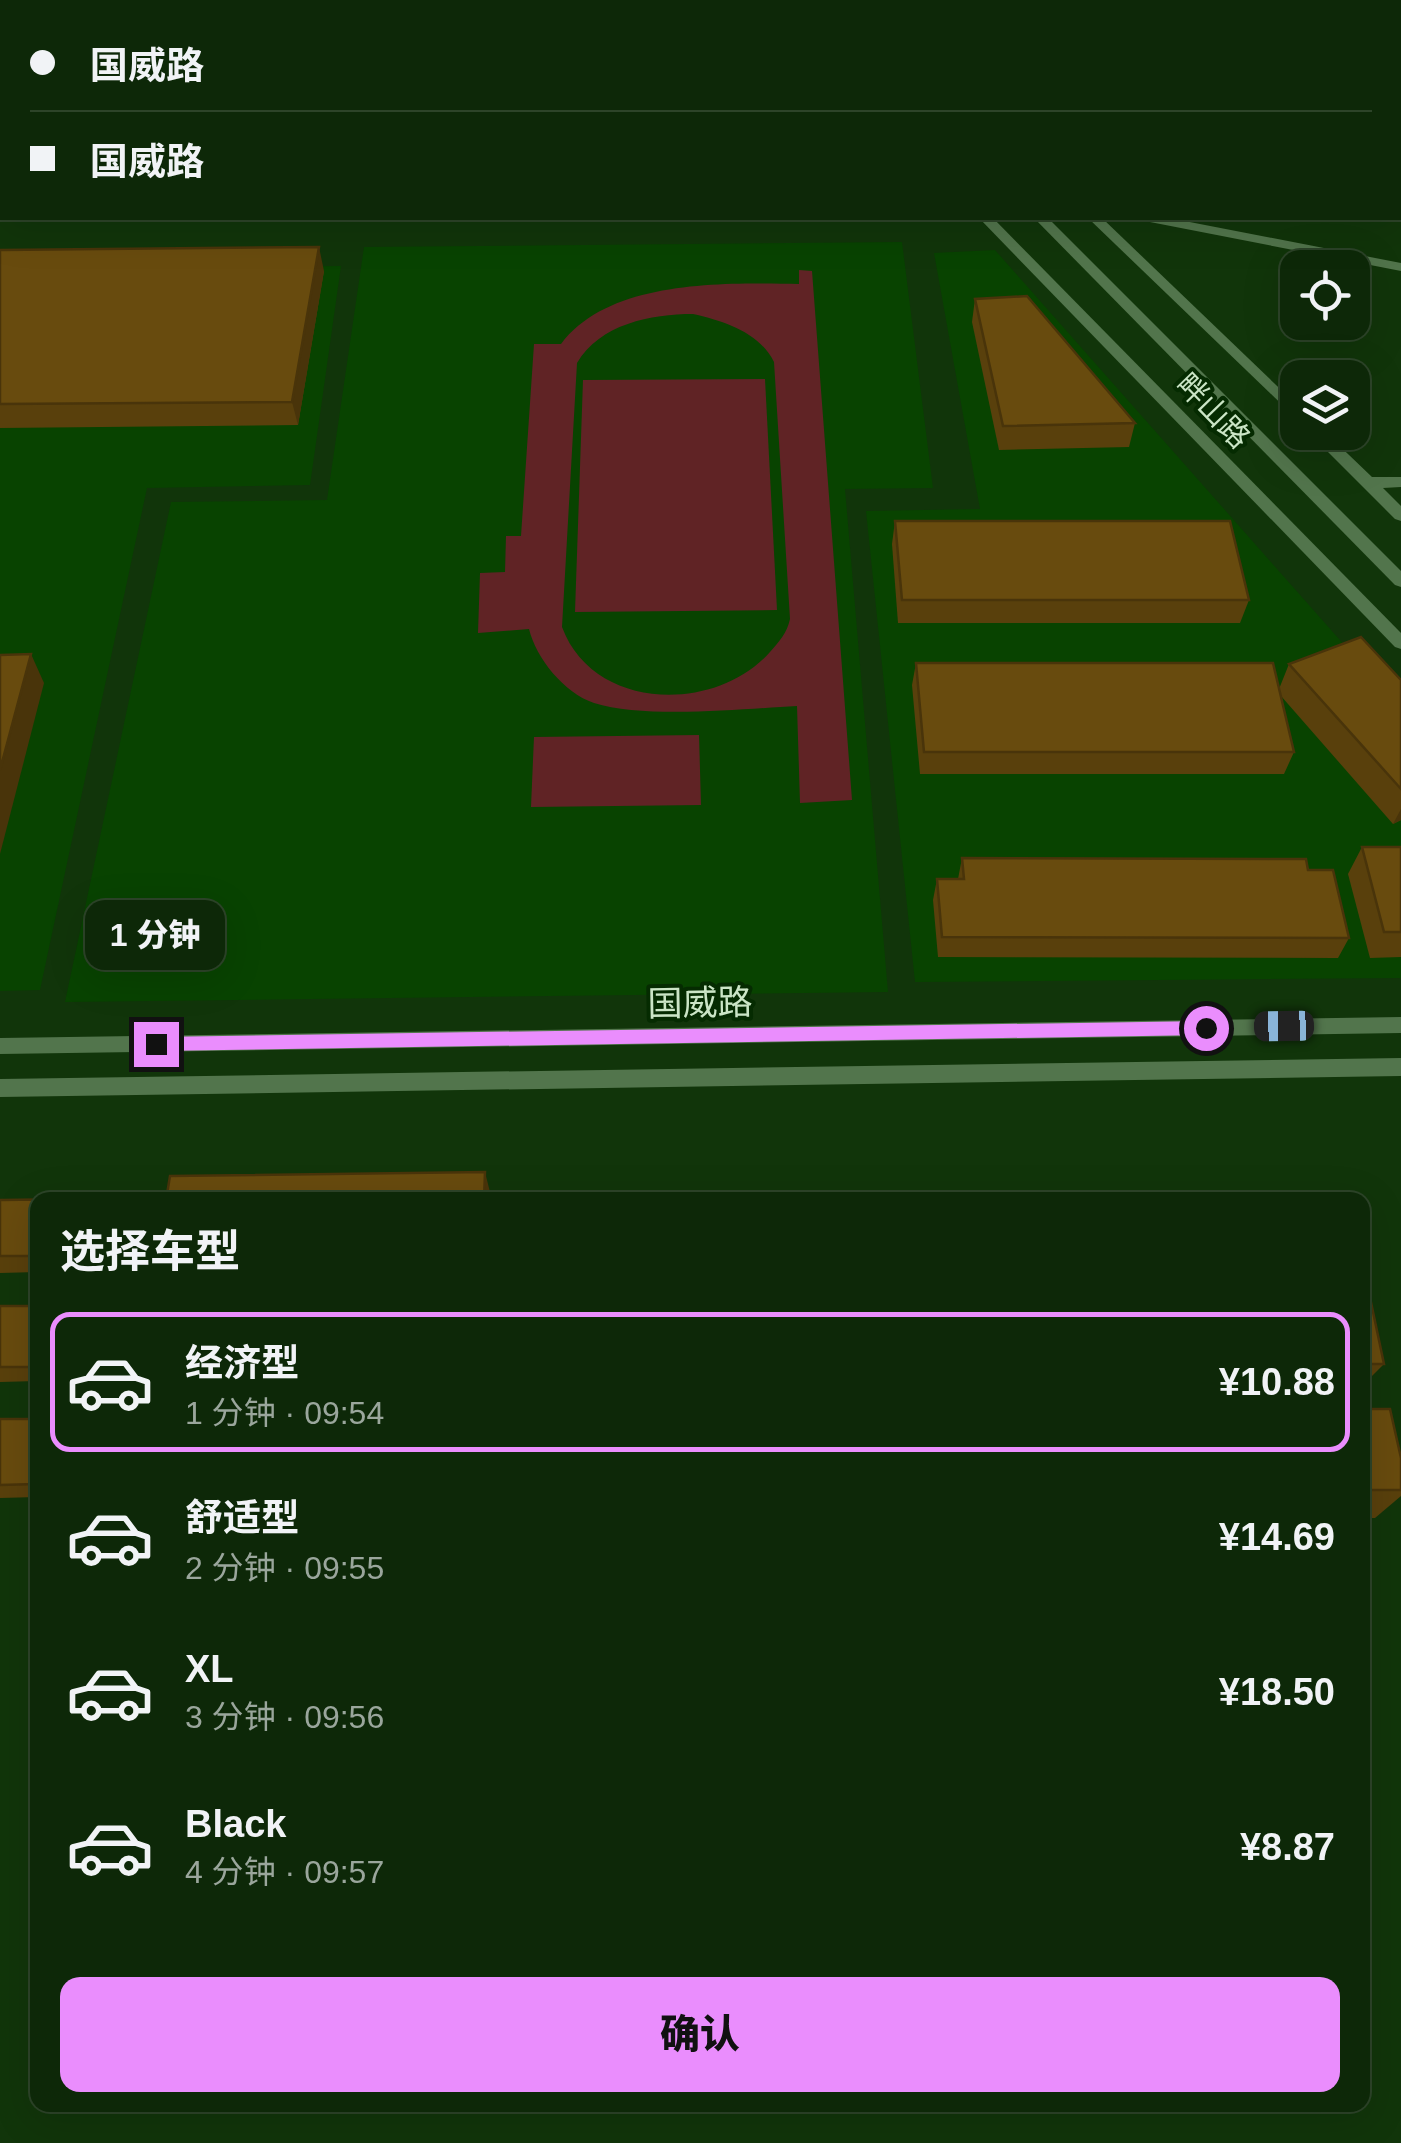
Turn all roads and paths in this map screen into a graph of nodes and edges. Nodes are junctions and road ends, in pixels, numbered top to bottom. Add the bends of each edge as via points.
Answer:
1 (988, 220) edge
2 (1043, 220) edge
3 (1097, 220) edge
4 (1160, 220) edge
5 (1401, 267) edge
6 (1280, 398) edge
7 (1333, 450) edge
8 (1401, 482) edge
9 (1367, 483) junction
10 (1401, 515) edge
11 (1401, 582) edge
12 (1401, 643) edge
13 (1401, 1025) edge
14 (0, 1046) edge
15 (1401, 1067) edge
16 (0, 1088) edge

1 - 12 street, 畔山路
2 - 11 street, 畔山路
3 - 6 street
4 - 5 street
7 - 9 street
8 - 9 street
9 - 10 street
13 - 14 street, 国威路
15 - 16 street

